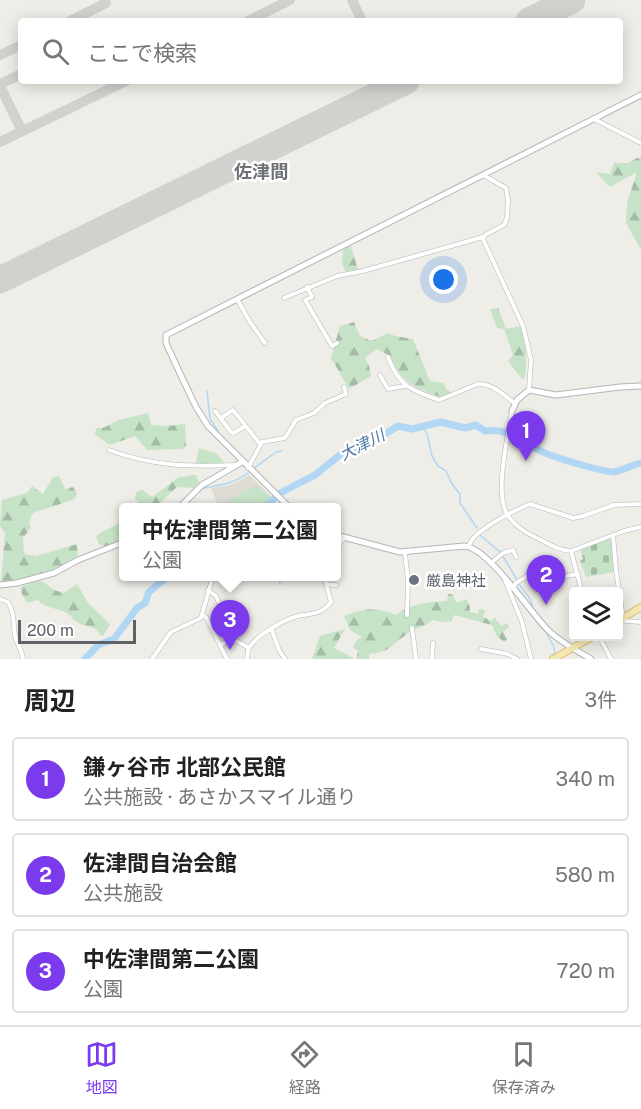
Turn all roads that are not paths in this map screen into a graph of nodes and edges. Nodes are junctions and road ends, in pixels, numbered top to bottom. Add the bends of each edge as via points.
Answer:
1 (641, 95) edge
2 (594, 119) junction
3 (641, 143) edge
4 (483, 174) junction
5 (483, 237) junction
6 (307, 287) junction
7 (237, 298) junction
8 (284, 298) dead end
9 (265, 343) dead end
10 (337, 343) dead end
11 (388, 357) dead end
12 (380, 375) dead end
13 (405, 386) junction
14 (641, 386) edge
15 (344, 387) dead end
16 (529, 390) junction
17 (514, 403) junction
18 (215, 411) dead end
19 (512, 411) joint
20 (221, 418) junction
21 (245, 426) junction
22 (229, 429) junction
23 (219, 439) junction
24 (260, 444) junction
25 (109, 450) dead end
26 (239, 463) junction
27 (248, 468) junction
28 (183, 503) edge
29 (285, 503) edge
30 (641, 504) edge
31 (509, 516) junction
32 (641, 527) edge
33 (613, 535) junction
34 (341, 537) edge
35 (344, 538) junction
36 (341, 542) edge
37 (119, 544) edge
38 (469, 546) junction
39 (571, 551) junction
40 (405, 553) junction
41 (516, 557) dead end
42 (491, 563) junction
43 (578, 574) junction
44 (529, 575) dead end
45 (505, 579) junction
46 (548, 579) junction
47 (540, 580) dead end
48 (211, 581) edge
49 (325, 581) edge
50 (326, 584) junction
51 (0, 585) edge
52 (336, 585) dead end
53 (581, 587) edge
54 (618, 587) edge
55 (513, 588) junction
56 (208, 590) junction
57 (549, 596) dead end
58 (0, 598) edge
59 (641, 607) edge
60 (202, 615) junction
61 (407, 615) dead end
62 (623, 618) edge
63 (623, 620) edge
64 (641, 622) edge
65 (272, 628) junction
66 (411, 628) dead end
67 (234, 638) junction
68 (586, 641) edge
69 (602, 641) edge
70 (433, 643) dead end
71 (220, 645) junction
72 (249, 648) junction
73 (574, 649) junction
74 (481, 650) dead end
75 (558, 658) edge
76 (23, 659) edge
77 (152, 659) edge
78 (227, 659) edge
79 (247, 659) edge
80 (285, 659) edge
81 (416, 659) edge
82 (432, 659) edge
83 (517, 659) edge
84 (531, 659) edge
85 (591, 659) edge
86 (611, 659) edge

1 - 2 street
2 - 3 street
2 - 4 street
4 - 5 street via 506,188 508,200 504,225
4 - 7 street
5 - 6 street
5 - 16 street via 523,326 531,360
6 - 8 street
6 - 10 street via 312,297 305,300 332,346
7 - 9 street
7 - 23 street via 165,338 196,407
11 - 13 street
12 - 13 street via 388,389
13 - 17 street via 439,400 485,384
14 - 16 street via 556,395
15 - 24 street via 346,394 296,420 285,438
16 - 17 street
17 - 19 street
18 - 20 street
19 - 31 street via 502,491
20 - 21 street via 232,410
20 - 22 street
21 - 22 street via 234,433
21 - 24 street
22 - 23 street
23 - 26 street
24 - 27 street
25 - 26 street via 146,462 191,467
26 - 27 street
26 - 28 street via 202,485
27 - 29 street
30 - 31 street via 614,505 573,518 530,504
31 - 38 street via 479,532
31 - 39 street via 526,534 559,550
32 - 33 street
33 - 39 street
33 - 54 street
34 - 35 street
35 - 36 street
35 - 40 street
37 - 51 street via 54,573
38 - 40 street
38 - 42 street
39 - 43 street
40 - 61 street
41 - 42 street via 513,550
42 - 45 street
43 - 46 street
43 - 53 street
44 - 55 street
45 - 55 street
45 - 84 street
46 - 47 street
46 - 57 street
48 - 56 street
49 - 50 street
50 - 52 street
50 - 65 street via 333,603 325,610
55 - 73 street via 548,629
56 - 60 street
56 - 67 street via 216,596
58 - 76 street via 8,602 14,613 15,638
59 - 62 main road
60 - 71 street
60 - 77 street via 171,632
63 - 64 street
65 - 72 street
65 - 80 street
66 - 81 street
67 - 71 street
67 - 72 street
68 - 73 main road
69 - 86 street
70 - 82 street
71 - 78 street
72 - 79 street
73 - 75 main road
73 - 85 street
74 - 83 street

